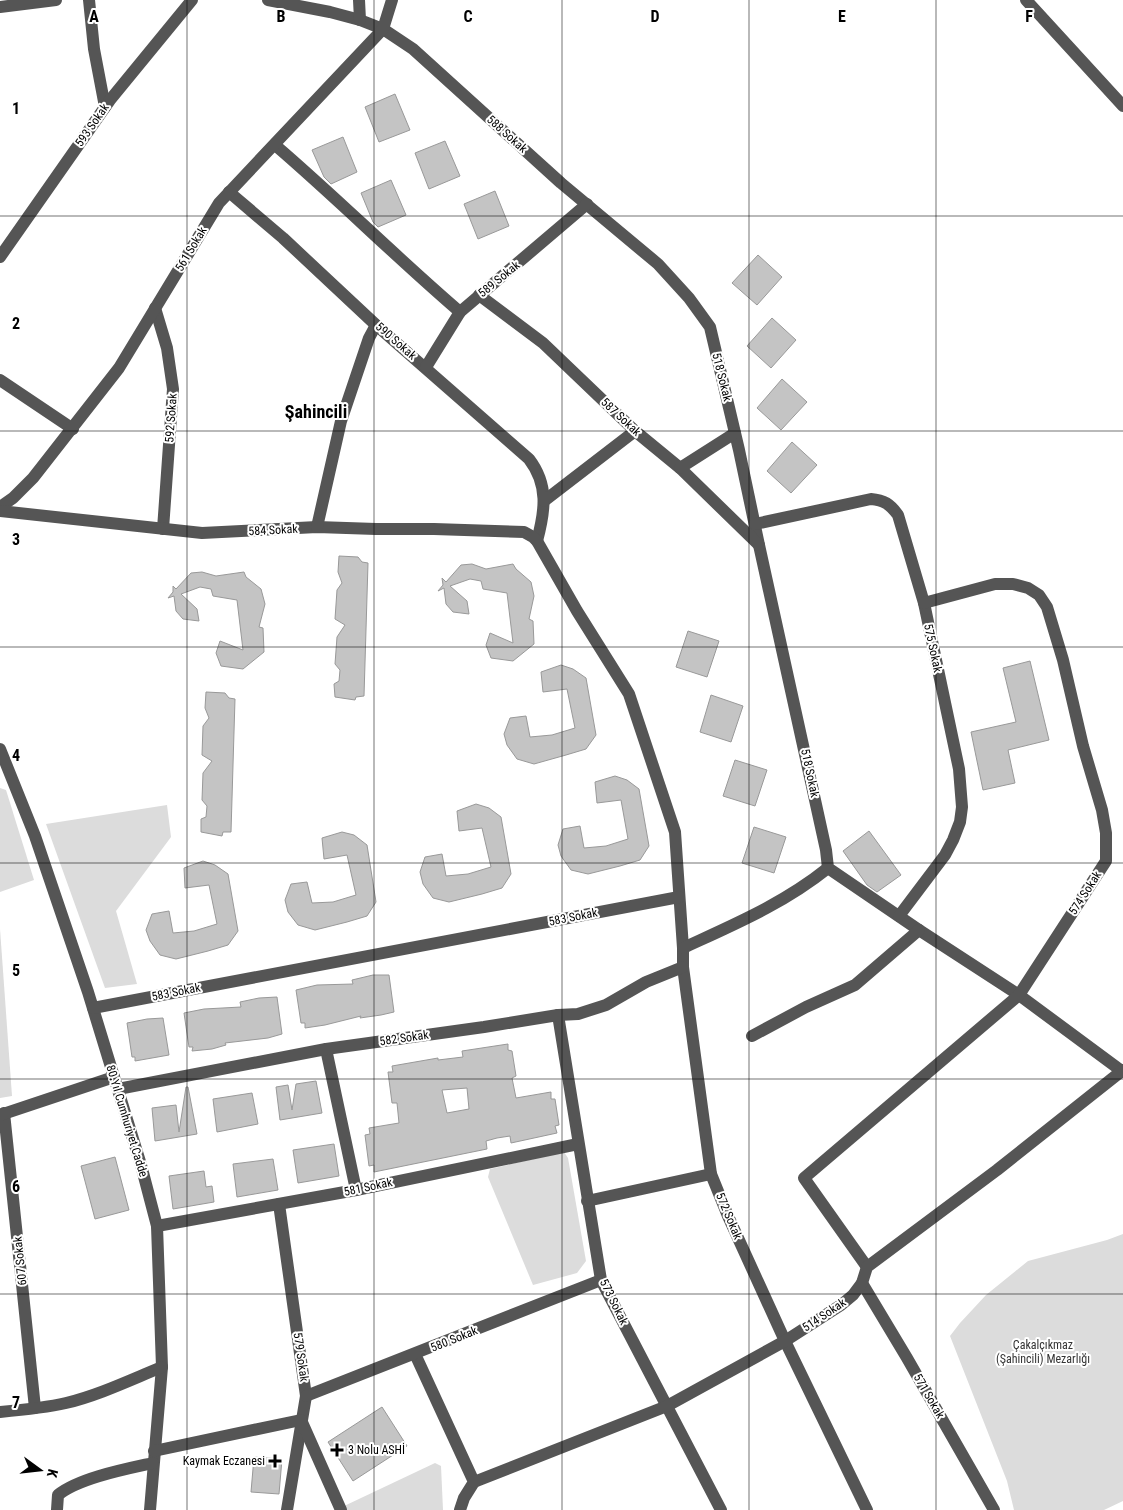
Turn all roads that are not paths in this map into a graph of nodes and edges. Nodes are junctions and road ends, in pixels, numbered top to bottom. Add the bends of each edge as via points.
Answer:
1 (56, 0) edge
2 (89, 0) edge
3 (192, 0) edge
4 (268, 0) edge
5 (359, 0) edge
6 (392, 0) edge
7 (1026, 0) edge
8 (0, 7) edge
9 (360, 20) junction
10 (383, 29) junction
11 (1123, 106) edge
12 (105, 107) junction
13 (275, 145) junction
14 (229, 192) junction
15 (587, 204) junction
16 (0, 257) edge
17 (479, 296) junction
18 (155, 308) junction
19 (460, 312) junction
20 (376, 325) junction
21 (710, 327) joint
22 (426, 367) junction
23 (0, 380) edge
24 (73, 429) junction
25 (636, 431) junction
26 (735, 433) junction
27 (680, 468) junction
28 (544, 501) junction
29 (0, 507) edge
30 (0, 511) edge
31 (755, 524) junction
32 (317, 527) junction
33 (163, 529) junction
34 (539, 544) junction
35 (758, 545) junction
36 (924, 603) junction
37 (0, 749) edge
38 (828, 868) junction
39 (679, 897) junction
40 (898, 916) junction
41 (919, 930) junction
42 (684, 948) junction
43 (683, 967) junction
44 (1019, 995) junction
45 (93, 1008) junction
46 (558, 1014) junction
47 (752, 1036) dead end
48 (326, 1049) junction
49 (1123, 1072) edge
50 (116, 1083) junction
51 (2, 1114) edge
52 (578, 1144) junction
53 (711, 1174) junction
54 (356, 1190) junction
55 (588, 1201) junction
56 (278, 1204) junction
57 (157, 1226) junction
58 (867, 1267) junction
59 (601, 1280) junction
60 (862, 1283) junction
61 (785, 1341) junction
62 (416, 1354) junction
63 (162, 1367) junction
64 (306, 1396) junction
65 (667, 1406) junction
66 (35, 1408) junction
67 (0, 1412) edge
68 (301, 1420) junction
69 (154, 1457) junction
70 (474, 1482) junction
71 (57, 1510) edge
72 (150, 1510) edge
73 (287, 1510) edge
74 (342, 1510) edge
75 (460, 1510) edge
76 (721, 1510) edge
77 (867, 1510) edge
78 (994, 1510) edge

1 - 8 street
2 - 12 street
3 - 12 street, 593 Sokak
4 - 9 street, 588 Sokak
5 - 9 street
6 - 10 street, 561 Sokak
7 - 11 street
9 - 10 street, 588 Sokak
10 - 13 street, 561 Sokak
10 - 15 street, 588 Sokak via 413,49
12 - 16 street, 593 Sokak
13 - 14 street, 561 Sokak
13 - 19 street
14 - 18 street, 561 Sokak via 219,203
14 - 20 street, 590 Sokak
15 - 17 street, 589 Sokak
15 - 21 street, 588 Sokak via 658,264
17 - 19 street, 589 Sokak
17 - 25 street, 587 Sokak via 544,343
18 - 24 street, 561 Sokak via 119,368
18 - 33 street, 592 Sokak via 167,348 173,389
19 - 22 street, 589 Sokak
20 - 22 street, 590 Sokak
20 - 32 street via 341,421
21 - 26 street, 518 Sokak
22 - 28 street, 590 Sokak via 530,459 542,482
23 - 24 street
24 - 29 street, 561 Sokak via 33,478
25 - 27 street, 587 Sokak
25 - 28 street
26 - 27 street
26 - 31 street, 518 Sokak
27 - 35 street, 587 Sokak
28 - 34 street, 590 Sokak
30 - 33 street, 584 Sokak
31 - 35 street, 518 Sokak
31 - 36 street, 575 Sokak via 871,498 882,500 898,515
32 - 33 street, 584 Sokak via 202,533
32 - 34 street, 584 Sokak via 524,532
34 - 39 street via 629,694 675,832
35 - 38 street, 518 Sokak via 778,624
36 - 40 street, 575 Sokak via 959,769 962,807 960,822 945,855
36 - 44 street, 574 Sokak via 994,584 1013,584 1038,595 1047,606 1102,810 1106,861
37 - 45 street, 80.Yıl Cumhuriyet Cadde via 35,836
38 - 40 street
38 - 42 street via 763,912
39 - 42 street, 572 Sokak
39 - 45 street, 583 Sokak
40 - 41 street
41 - 44 street
41 - 47 street via 855,985
42 - 43 street, 572 Sokak
43 - 46 street, 582 Sokak via 646,982 606,1005 578,1014
43 - 53 street, 572 Sokak
44 - 49 street
44 - 58 street, 574 Sokak via 804,1178
45 - 50 street, 80.Yıl Cumhuriyet Cadde
46 - 48 street, 582 Sokak
46 - 52 street, 573 Sokak
48 - 50 street, 582 Sokak
48 - 54 street
49 - 58 street
50 - 51 street, 582 Sokak
50 - 57 street, 80.Yıl Cumhuriyet Cadde
51 - 66 street, 607 Sokak
52 - 54 street, 581 Sokak
52 - 55 street, 573 Sokak
53 - 55 street
53 - 61 street, 572 Sokak
54 - 56 street, 581 Sokak
55 - 59 street, 573 Sokak
56 - 57 street, 581 Sokak
56 - 64 street, 579 Sokak
57 - 63 street, 80.Yıl Cumhuriyet Cadde
58 - 60 street, 514 Sokak
59 - 62 street, 580 Sokak
59 - 65 street, 573 Sokak
60 - 61 street, 514 Sokak via 841,1305
60 - 78 street, 571 Sokak
61 - 65 street, 514 Sokak
61 - 77 street, 572 Sokak
62 - 64 street, 580 Sokak
62 - 70 street
63 - 66 street via 107,1390
63 - 69 street, 80.Yıl Cumhuriyet Cadde
64 - 68 street, 579 Sokak
65 - 70 street, 514 Sokak
65 - 76 street, 573 Sokak
66 - 67 street
68 - 69 street
68 - 73 street, 579 Sokak
68 - 74 street
69 - 71 street via 74,1485 58,1494
69 - 72 street, 80.Yıl Cumhuriyet Cadde
70 - 75 street

